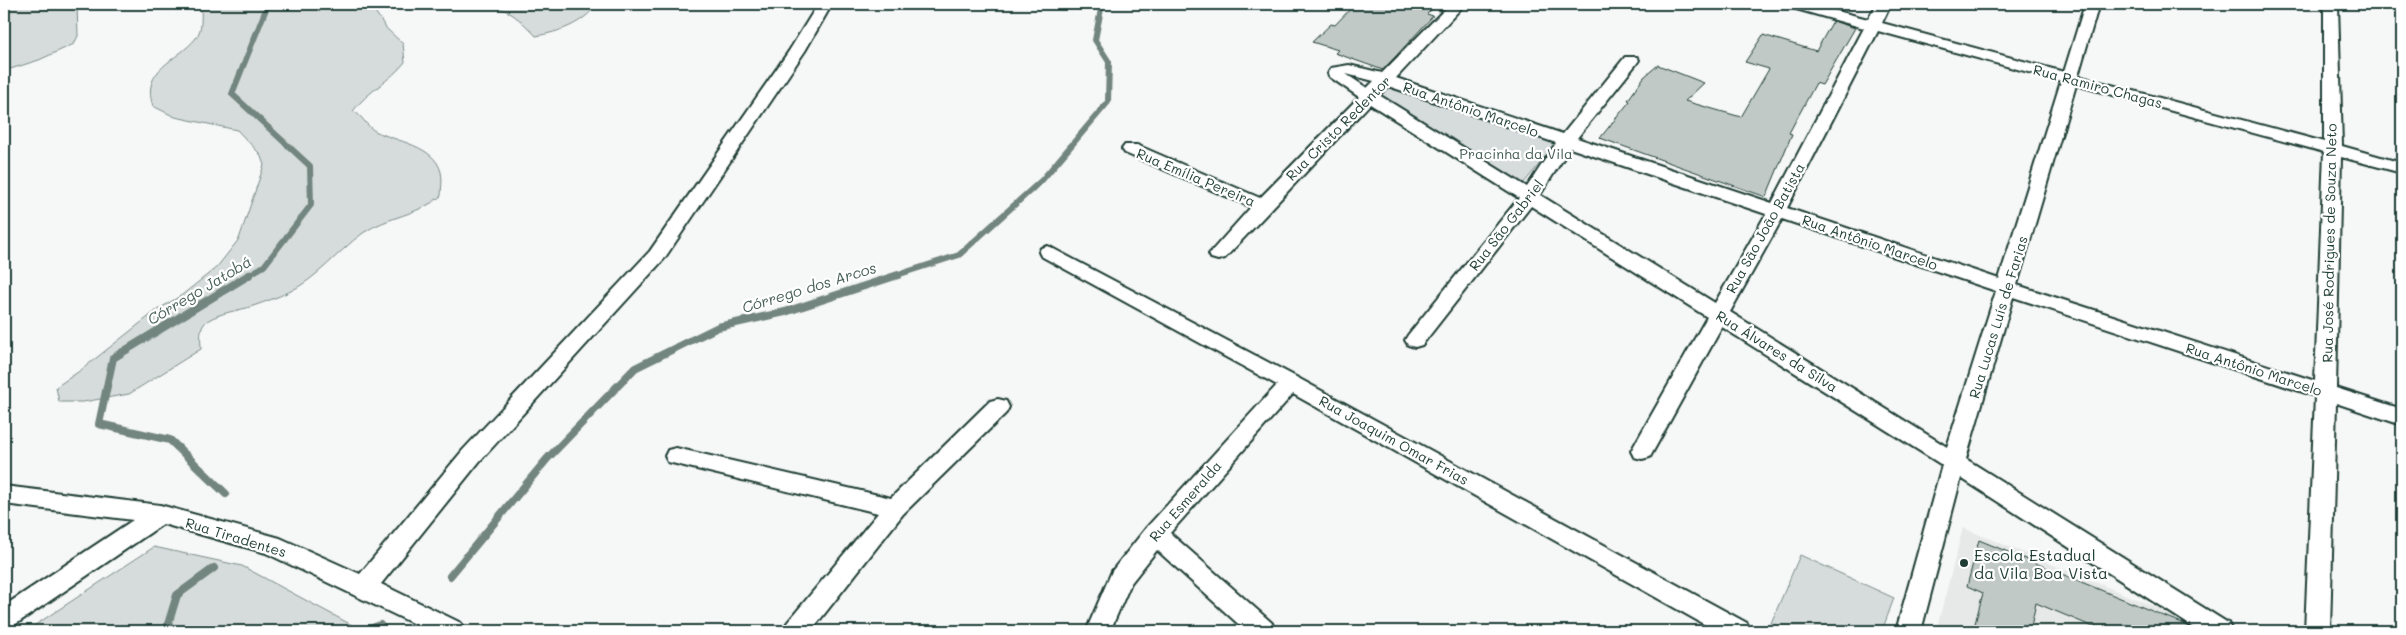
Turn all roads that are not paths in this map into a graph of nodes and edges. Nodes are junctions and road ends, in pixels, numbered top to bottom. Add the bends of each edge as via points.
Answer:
1 (825, 4) edge
2 (1458, 4) edge
3 (1794, 4) edge
4 (1884, 4) edge
5 (2092, 4) edge
6 (2331, 4) edge
7 (1873, 24) junction
8 (1631, 60) dead end
9 (1337, 71) joint
10 (2070, 78) junction
11 (1386, 80) junction
12 (1370, 96) junction
13 (1566, 141) junction
14 (1131, 148) dead end
15 (2333, 149) junction
16 (2402, 168) edge
17 (1530, 196) junction
18 (1261, 205) junction
19 (1777, 211) junction
20 (1048, 252) dead end
21 (1218, 254) dead end
22 (2006, 288) junction
23 (1717, 314) junction
24 (1415, 340) dead end
25 (1291, 383) junction
26 (2326, 392) junction
27 (998, 407) dead end
28 (2402, 417) edge
29 (1642, 451) dead end
30 (676, 456) dead end
31 (1954, 462) junction
32 (4, 495) edge
33 (895, 508) junction
34 (160, 514) junction
35 (1155, 534) junction
36 (364, 587) junction
37 (4, 619) edge
38 (452, 631) edge
39 (796, 631) edge
40 (1098, 631) edge
41 (1263, 631) edge
42 (1738, 631) edge
43 (1908, 631) edge
44 (2219, 631) edge
45 (2318, 631) edge

1 - 36 street via 798,51 657,255 471,456
2 - 11 street, Rua Cristo Redentor
3 - 7 street, Rua Ramiro Chagas
4 - 7 street, Rua São João Batista
5 - 10 street, Rua Lucas Luís de Farias
6 - 15 street, Rua José Rodrigues de Souza Neto
7 - 10 street, Rua Ramiro Chagas
7 - 19 street, Rua São João Batista
8 - 13 street, Rua São Gabriel
9 - 11 street, Rua Antônio Marcelo via 1357,72
9 - 12 street, Rua Álvares da Silva via 1339,76
10 - 15 street, Rua Ramiro Chagas
10 - 22 street, Rua Lucas Luís de Farias
11 - 12 street, Rua Cristo Redentor
11 - 13 street, Rua Antônio Marcelo
12 - 17 street, Rua Álvares da Silva
12 - 18 street, Rua Cristo Redentor
13 - 17 street, Rua São Gabriel
13 - 19 street, Rua Antônio Marcelo
14 - 18 street, Rua Emília Pereira
15 - 16 street, Rua Ramiro Chagas
15 - 26 street, Rua José Rodrigues de Souza Neto
17 - 23 street, Rua Álvares da Silva
17 - 24 street, Rua São Gabriel
18 - 21 street, Rua Cristo Redentor
19 - 22 street, Rua Antônio Marcelo
19 - 23 street, Rua São João Batista
20 - 25 street, Rua Joaquim Omar Frias
22 - 26 street, Rua Antônio Marcelo
22 - 31 street, Rua Lucas Luís de Farias
23 - 29 street, Rua São João Batista
23 - 31 street, Rua Álvares da Silva
25 - 35 street, Rua Esmeralda
25 - 42 street, Rua Joaquim Omar Frias
26 - 28 street, Rua Antônio Marcelo
26 - 45 street, Rua José Rodrigues de Souza Neto
27 - 33 street
30 - 33 street
31 - 43 street, Rua Lucas Luís de Farias
31 - 44 street, Rua Álvares da Silva
32 - 34 street, Rua Tiradentes
33 - 39 street
34 - 36 street, Rua Tiradentes via 272,545
34 - 37 street
35 - 40 street, Rua Esmeralda via 1122,578
35 - 41 street
36 - 38 street, Rua Tiradentes

